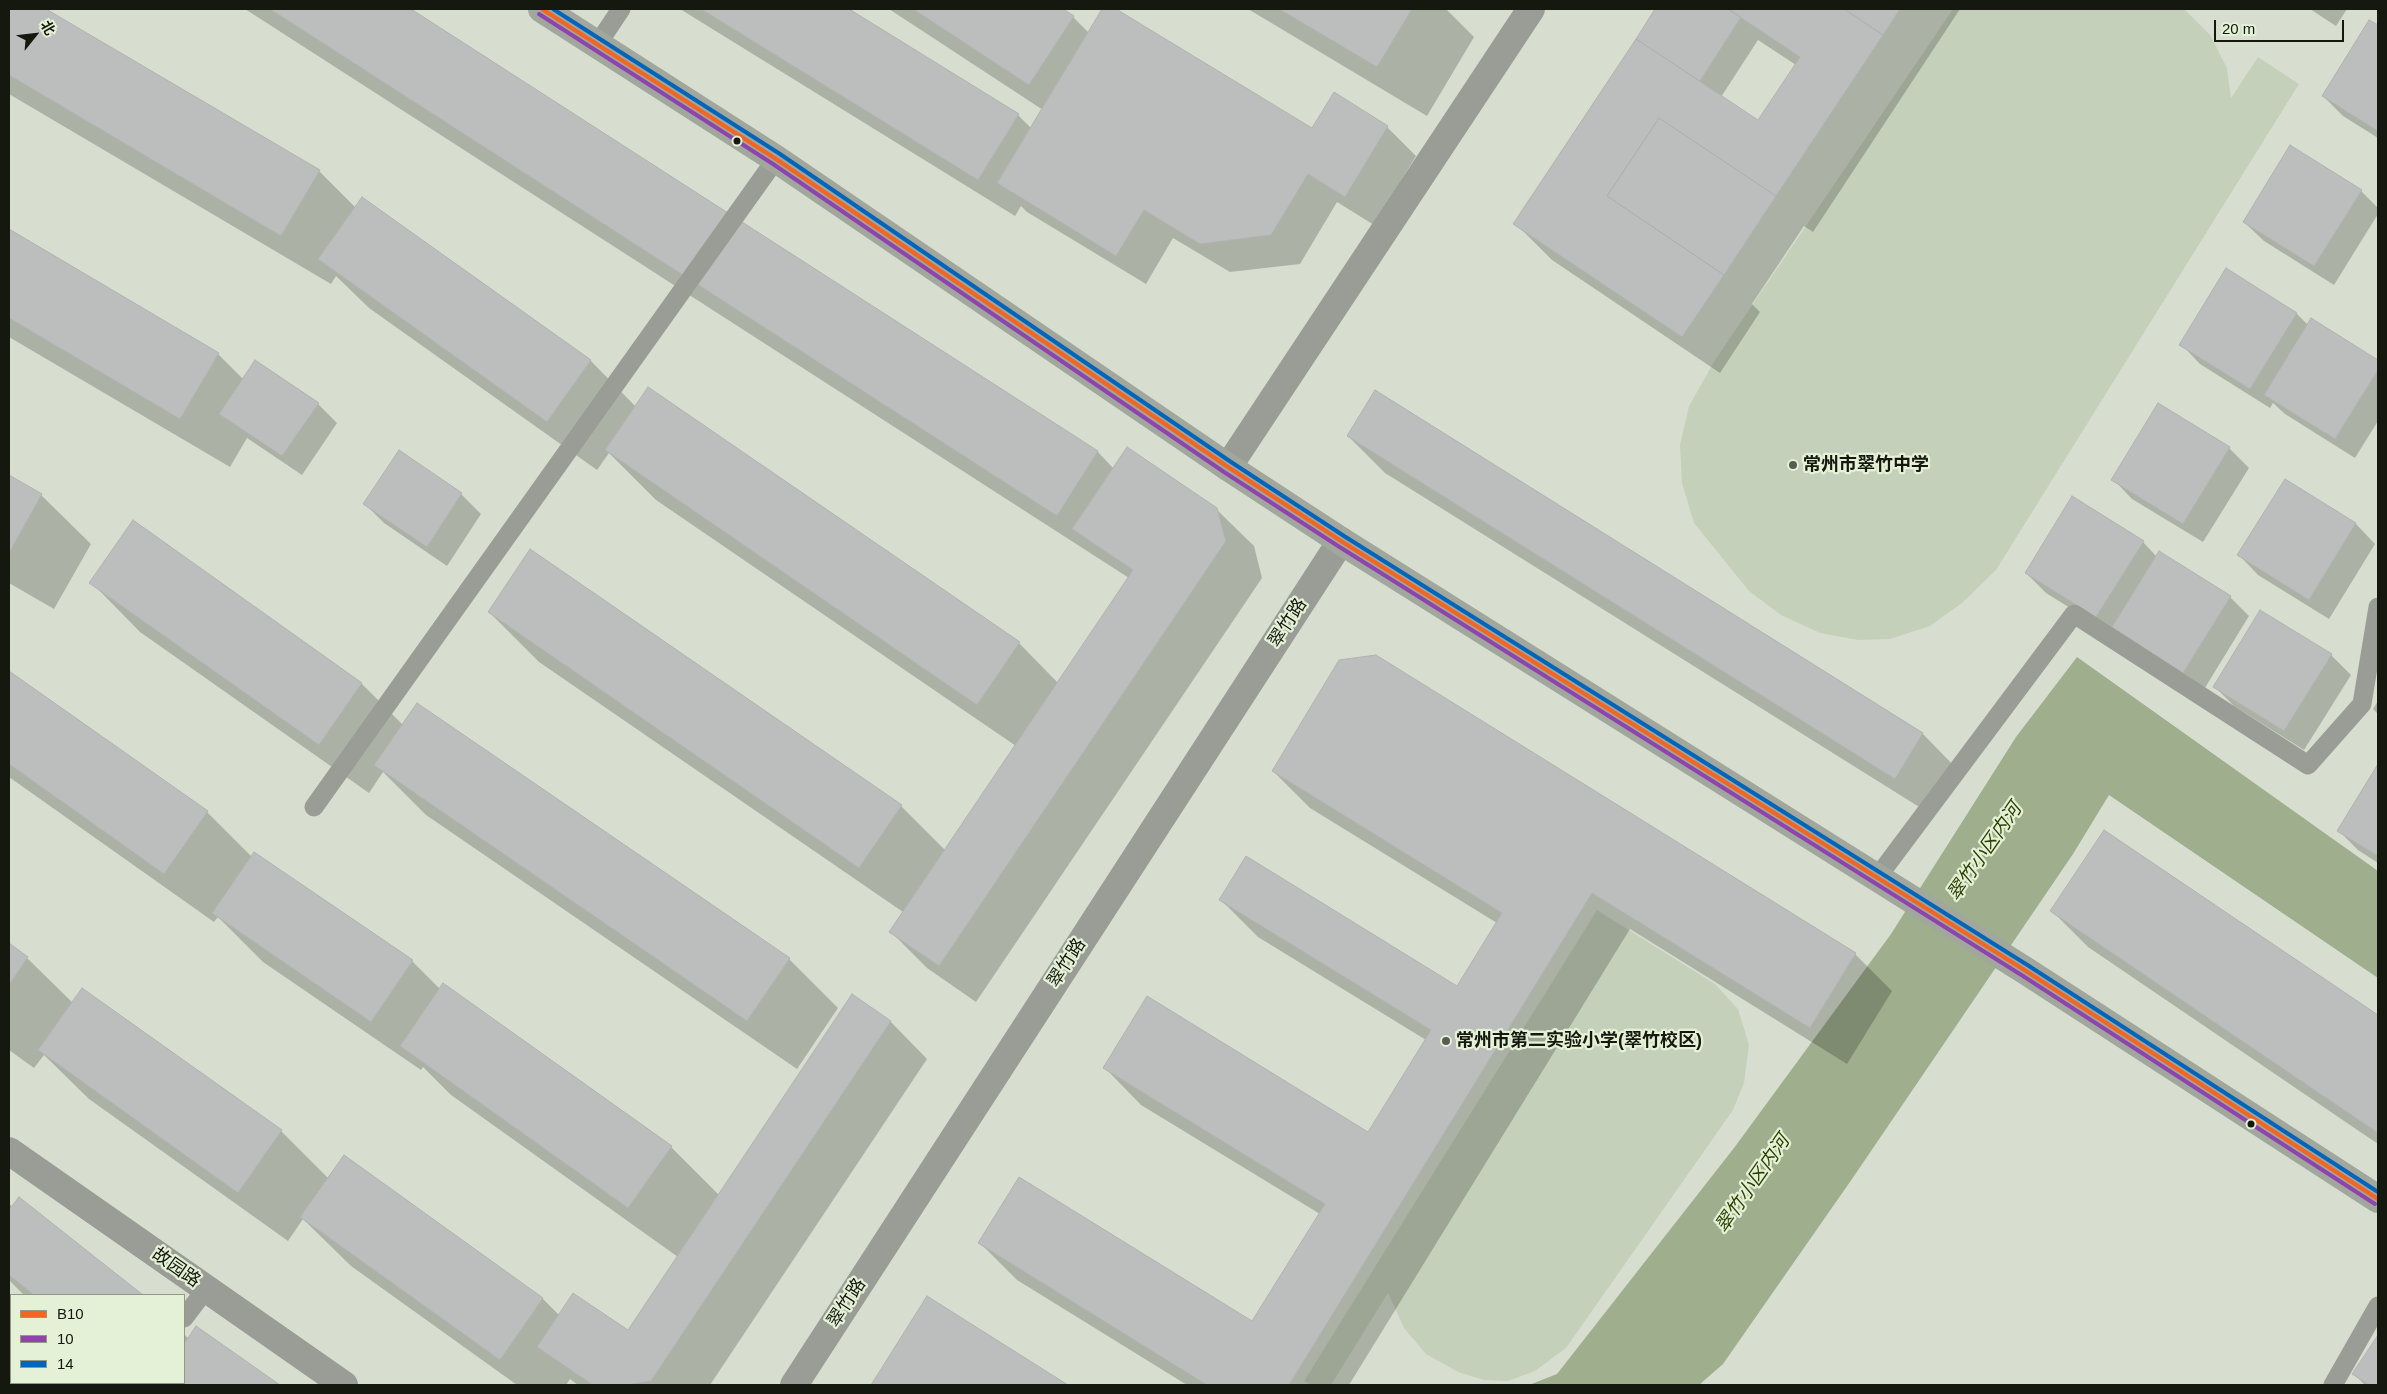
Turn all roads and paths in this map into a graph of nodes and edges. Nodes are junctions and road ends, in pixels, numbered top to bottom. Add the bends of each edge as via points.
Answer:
1 (542, 9) edge
2 (621, 9) edge
3 (1531, 9) edge
4 (597, 45) junction
5 (776, 159) junction
6 (1228, 467) junction
7 (1341, 541) junction
8 (2378, 607) edge
9 (314, 807) dead end
10 (1884, 884) junction
11 (9, 1151) edge
12 (2378, 1199) edge
13 (206, 1289) junction
14 (2378, 1306) edge
15 (185, 1317) edge
16 (344, 1385) edge
17 (794, 1385) edge
18 (2332, 1385) edge

1 - 4 main road
2 - 4 lane
3 - 6 street
4 - 5 main road
5 - 6 main road
5 - 9 lane
6 - 7 main road
7 - 10 main road
7 - 17 street, 翠竹路
8 - 10 lane via 2362,704 2308,765 2074,614
10 - 12 main road via 2026,971
11 - 13 street, 故园路
13 - 15 lane
13 - 16 street, 故园路
14 - 18 lane

